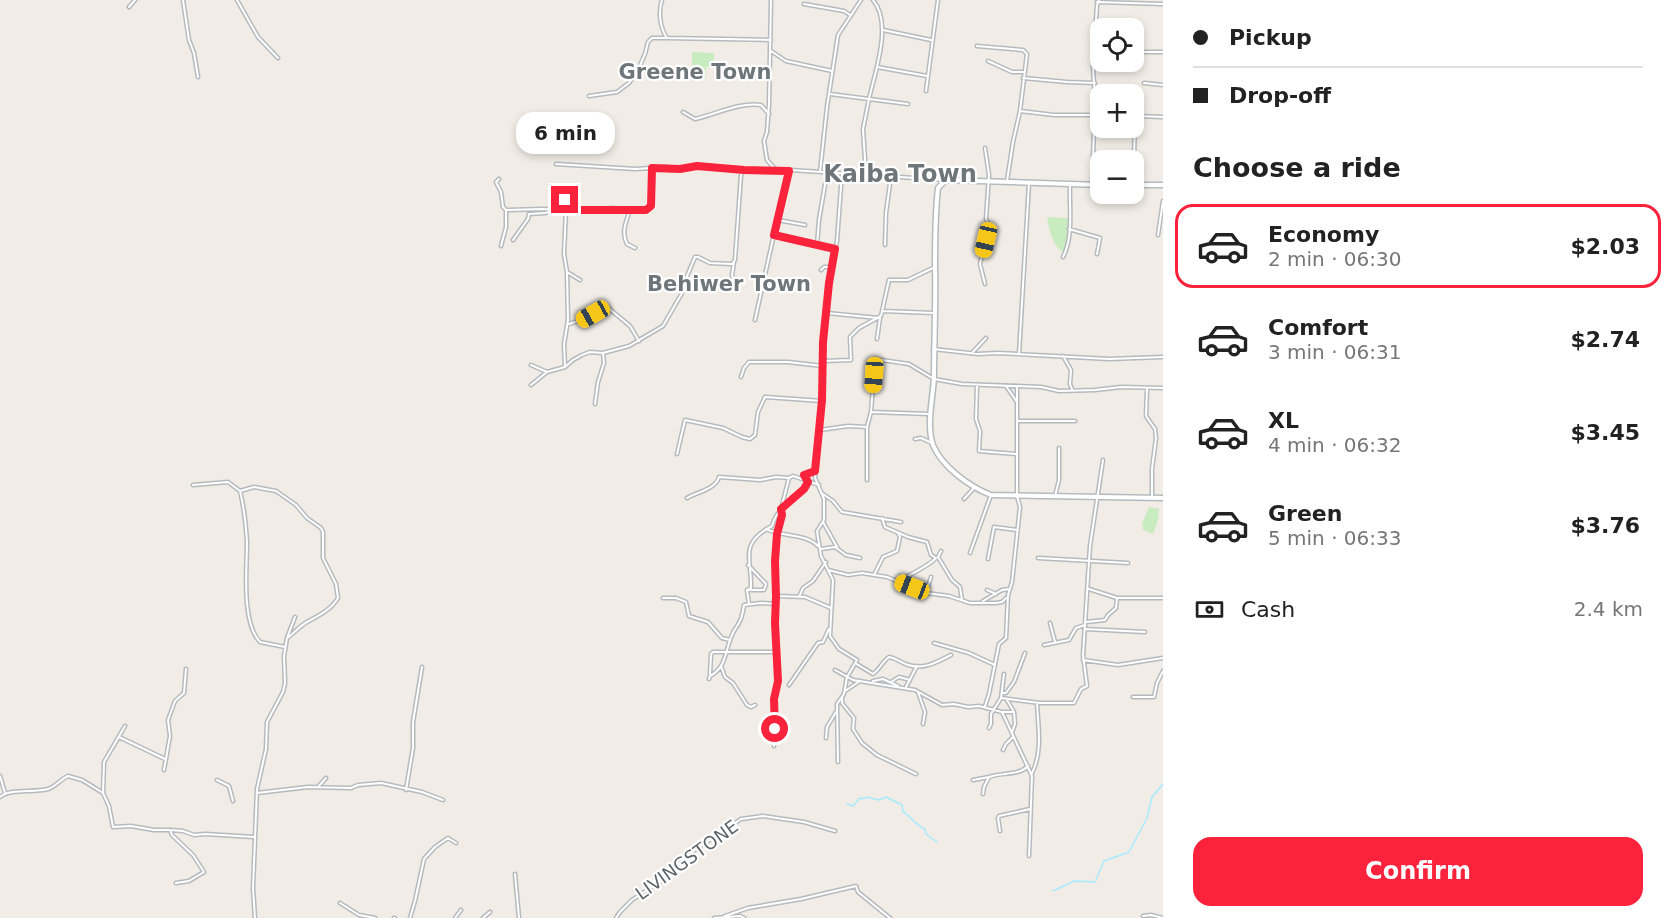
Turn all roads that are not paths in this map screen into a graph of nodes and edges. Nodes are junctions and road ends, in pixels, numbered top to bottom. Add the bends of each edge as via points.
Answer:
1 (135, 0) edge
2 (183, 0) edge
3 (237, 0) edge
4 (662, 0) edge
5 (771, 0) edge
6 (861, 0) edge
7 (873, 0) edge
8 (938, 0) edge
9 (1098, 1) edge
10 (804, 4) dead end
11 (1163, 4) edge
12 (129, 7) dead end
13 (850, 15) junction
14 (1097, 18) edge
15 (883, 30) junction
16 (667, 38) junction
17 (771, 40) junction
18 (932, 40) junction
19 (977, 46) dead end
20 (771, 51) junction
21 (1144, 51) edge
22 (1163, 52) edge
23 (278, 58) dead end
24 (988, 61) dead end
25 (876, 67) junction
26 (832, 71) junction
27 (1023, 72) junction
28 (1094, 72) edge
29 (927, 75) junction
30 (198, 77) dead end
31 (1023, 78) junction
32 (1095, 82) joint
33 (1144, 83) dead end
34 (1163, 84) edge
35 (926, 91) dead end
36 (830, 94) junction
37 (589, 96) dead end
38 (869, 99) junction
39 (908, 104) dead end
40 (1020, 111) junction
41 (683, 112) dead end
42 (769, 114) junction
43 (1090, 114) edge
44 (1144, 116) edge
45 (1163, 117) edge
46 (985, 147) dead end
47 (556, 164) dead end
48 (652, 168) junction
49 (775, 169) junction
50 (744, 170) junction
51 (789, 171) junction
52 (820, 172) junction
53 (827, 173) junction
54 (842, 173) junction
55 (866, 175) junction
56 (891, 176) junction
57 (498, 179) dead end
58 (946, 180) junction
59 (989, 181) junction
60 (1007, 181) junction
61 (1029, 182) junction
62 (1070, 184) junction
63 (1163, 184) edge
64 (1090, 185) edge
65 (1144, 185) edge
66 (563, 191) dead end
67 (1163, 201) edge
68 (506, 210) junction
69 (555, 210) junction
70 (566, 210) junction
71 (630, 210) junction
72 (778, 220) junction
73 (805, 225) dead end
74 (1069, 229) junction
75 (774, 235) junction
76 (1158, 235) dead end
77 (513, 240) dead end
78 (817, 245) junction
79 (885, 245) dead end
80 (501, 246) dead end
81 (635, 248) dead end
82 (835, 249) junction
83 (1097, 254) dead end
84 (1063, 257) dead end
85 (734, 262) junction
86 (832, 267) junction
87 (935, 267) junction
88 (821, 270) dead end
89 (567, 272) junction
90 (580, 280) dead end
91 (985, 284) dead end
92 (736, 291) dead end
93 (882, 311) junction
94 (827, 313) junction
95 (934, 313) junction
96 (879, 318) junction
97 (755, 320) dead end
98 (568, 324) junction
99 (986, 338) dead end
100 (877, 339) dead end
101 (639, 341) junction
102 (933, 349) junction
103 (603, 353) junction
104 (972, 353) junction
105 (1019, 354) junction
106 (1063, 356) junction
107 (1163, 357) edge
108 (823, 361) junction
109 (531, 365) dead end
110 (824, 366) junction
111 (566, 368) junction
112 (547, 372) junction
113 (741, 377) dead end
114 (933, 379) junction
115 (531, 385) dead end
116 (977, 385) junction
117 (1006, 386) junction
118 (1017, 388) junction
119 (1163, 388) edge
120 (1072, 389) junction
121 (1147, 389) junction
122 (822, 400) junction
123 (1017, 402) junction
124 (595, 404) dead end
125 (871, 412) junction
126 (931, 414) junction
127 (1017, 421) junction
128 (1075, 421) dead end
129 (867, 426) junction
130 (820, 430) junction
131 (915, 439) dead end
132 (932, 443) junction
133 (1059, 448) dead end
134 (677, 454) dead end
135 (1016, 454) junction
136 (1103, 460) dead end
137 (815, 471) junction
138 (789, 478) junction
139 (867, 480) dead end
140 (808, 482) junction
141 (194, 485) dead end
142 (819, 485) junction
143 (975, 487) junction
144 (240, 491) junction
145 (823, 494) junction
146 (991, 495) junction
147 (1017, 496) junction
148 (1055, 496) junction
149 (687, 498) dead end
150 (1097, 498) junction
151 (1152, 498) junction
152 (1163, 498) edge
153 (964, 499) dead end
154 (781, 509) junction
155 (882, 518) junction
156 (824, 522) junction
157 (901, 522) dead end
158 (766, 529) junction
159 (1017, 530) junction
160 (898, 532) junction
161 (777, 534) junction
162 (837, 548) junction
163 (821, 549) junction
164 (941, 551) dead end
165 (930, 552) junction
166 (970, 553) dead end
167 (937, 556) junction
168 (861, 558) dead end
169 (1038, 558) dead end
170 (988, 559) dead end
171 (1090, 560) junction
172 (826, 562) junction
173 (1128, 563) dead end
174 (930, 564) junction
175 (748, 565) junction
176 (828, 570) junction
177 (874, 575) junction
178 (931, 576) dead end
179 (895, 581) junction
180 (1010, 589) junction
181 (1088, 589) junction
182 (747, 590) junction
183 (987, 590) dead end
184 (926, 593) junction
185 (961, 593) junction
186 (996, 594) junction
187 (1008, 595) junction
188 (776, 596) junction
189 (799, 597) junction
190 (663, 598) dead end
191 (954, 598) junction
192 (1117, 598) junction
193 (1163, 598) edge
194 (962, 600) junction
195 (982, 602) junction
196 (749, 604) junction
197 (776, 604) junction
198 (831, 608) junction
199 (295, 617) dead end
200 (1050, 623) dead end
201 (1085, 625) junction
202 (830, 626) junction
203 (1145, 632) dead end
204 (287, 638) junction
205 (730, 640) junction
206 (1055, 642) junction
207 (934, 643) dead end
208 (1044, 645) dead end
209 (286, 647) junction
210 (728, 652) junction
211 (777, 652) junction
212 (1024, 653) dead end
213 (951, 655) dead end
214 (1163, 658) edge
215 (1083, 660) junction
216 (855, 663) junction
217 (995, 664) junction
218 (721, 666) junction
219 (917, 666) junction
220 (422, 667) dead end
221 (186, 669) dead end
222 (835, 670) dead end
223 (1163, 671) edge
224 (1004, 674) dead end
225 (847, 677) junction
226 (860, 681) junction
227 (871, 681) junction
228 (910, 681) junction
229 (891, 682) junction
230 (789, 685) dead end
231 (901, 687) junction
232 (906, 688) junction
233 (917, 691) junction
234 (844, 692) junction
235 (1002, 692) junction
236 (842, 697) junction
237 (1133, 697) dead end
238 (1001, 698) junction
239 (1007, 700) junction
240 (1036, 703) junction
241 (754, 705) dead end
242 (985, 706) junction
243 (993, 710) junction
244 (836, 712) junction
245 (1002, 712) junction
246 (1014, 712) junction
247 (923, 724) dead end
248 (125, 726) dead end
249 (989, 728) dead end
250 (1012, 732) junction
251 (119, 736) junction
252 (1013, 737) junction
253 (826, 738) dead end
254 (774, 746) dead end
255 (1004, 750) dead end
256 (165, 759) junction
257 (838, 762) dead end
258 (1028, 766) junction
259 (164, 770) dead end
260 (916, 774) dead end
261 (1031, 775) junction
262 (0, 776) edge
263 (989, 777) junction
264 (326, 778) dead end
265 (217, 780) dead end
266 (973, 780) dead end
267 (318, 787) junction
268 (406, 790) junction
269 (5, 793) junction
270 (103, 793) junction
271 (257, 793) junction
272 (983, 794) dead end
273 (0, 797) edge
274 (443, 800) dead end
275 (233, 801) dead end
276 (1030, 809) junction
277 (170, 830) junction
278 (835, 831) dead end
279 (1000, 831) dead end
280 (255, 837) junction
281 (456, 843) dead end
282 (1029, 856) dead end
283 (515, 874) dead end
284 (176, 883) dead end
285 (340, 903) dead end
286 (461, 910) dead end
287 (490, 912) dead end
288 (725, 916) junction
289 (1143, 916) dead end
290 (255, 918) edge
291 (375, 918) edge
292 (410, 918) edge
293 (455, 918) edge
294 (483, 918) edge
295 (519, 918) edge
296 (616, 918) edge
297 (714, 918) edge
298 (744, 918) edge
299 (890, 918) edge
300 (1163, 918) edge

1 - 12 street
2 - 30 street
3 - 23 street via 258,38
4 - 16 street via 659,13
5 - 17 street
6 - 13 street
7 - 15 street via 879,7
8 - 18 street
9 - 11 street
9 - 14 street
10 - 13 street
13 - 26 street via 838,35
15 - 18 street
15 - 25 street
16 - 17 street
16 - 37 street via 652,38 648,42 630,82 617,92
17 - 20 street
18 - 29 street
19 - 27 street via 1026,51
20 - 26 street via 786,61
20 - 42 street
21 - 22 street
24 - 27 street via 1012,72
25 - 29 street
25 - 38 street
26 - 36 street
27 - 31 street
28 - 32 street
29 - 35 street
31 - 32 street
31 - 40 street
33 - 34 street
36 - 38 street
36 - 52 street
38 - 39 street
38 - 55 street via 863,129
40 - 43 street
40 - 60 street
41 - 42 street via 695,119 735,107 762,105
42 - 49 street via 765,152
44 - 45 street
46 - 59 street
47 - 48 street
48 - 50 street
48 - 71 street via 651,206
49 - 50 street
49 - 51 street
50 - 85 street
51 - 52 street
51 - 72 street
52 - 53 street
53 - 54 street
53 - 78 street
54 - 55 street
54 - 82 street
55 - 56 street
56 - 58 street
56 - 79 street
57 - 68 street
58 - 59 main road
58 - 87 main road via 938,188
59 - 60 main road
59 - 91 street via 989,225 980,264
60 - 61 main road
61 - 62 main road
61 - 105 street
62 - 64 main road
62 - 74 street
63 - 65 main road
66 - 70 street
67 - 76 street
68 - 69 street
68 - 80 street
69 - 70 street
69 - 77 street via 529,214
70 - 71 street
70 - 89 street
71 - 81 street via 624,237
72 - 73 street
72 - 75 street
74 - 83 street via 1100,238
74 - 84 street
75 - 78 street
75 - 97 street
78 - 82 street
82 - 86 street
85 - 92 street
85 - 101 street via 710,263 695,257 669,317 663,326
86 - 88 street
86 - 94 street
87 - 93 street via 908,280 889,280
87 - 95 main road
89 - 90 street
89 - 98 street
93 - 95 street
93 - 96 street
94 - 96 street
94 - 108 street
95 - 102 main road
96 - 100 street
96 - 108 street via 850,337 850,360
98 - 101 street via 582,321 606,306 630,327
98 - 111 street via 564,344
99 - 104 street
101 - 103 street
102 - 104 street
102 - 114 main road
103 - 111 street via 582,355
103 - 124 street
104 - 105 street
105 - 106 street
106 - 107 street
106 - 120 street via 1071,370
108 - 110 street
109 - 112 street
110 - 113 street via 749,362
110 - 122 street
111 - 112 street
112 - 115 street
114 - 116 street
114 - 125 street via 909,364 875,359
114 - 126 main road
116 - 117 street
116 - 135 street via 979,451
117 - 118 street
117 - 123 street
118 - 120 street
118 - 123 street
119 - 121 street
120 - 121 street
121 - 151 street via 1146,416 1156,432
122 - 130 street
122 - 134 street via 765,397 755,435 750,439 686,420
123 - 127 street
125 - 126 street
125 - 129 street
126 - 132 main road
127 - 128 street
127 - 135 street
129 - 130 street
129 - 139 street
130 - 137 street
131 - 132 street
132 - 143 main road via 941,459
133 - 148 street
135 - 147 street
136 - 150 street
137 - 140 street via 804,475
137 - 142 street
138 - 140 street
138 - 149 street via 719,477 714,485
138 - 154 street
140 - 142 street
140 - 154 street
141 - 144 street via 228,482
142 - 145 street
143 - 146 main road
143 - 153 street
144 - 204 street via 255,487 276,491 323,532 323,558 336,584 338,598 333,606
144 - 209 street via 247,541 246,599 253,630 261,642
145 - 155 street via 842,512
145 - 156 street
146 - 147 main road
146 - 166 street
147 - 148 main road
147 - 159 street
148 - 150 main road
150 - 151 main road
150 - 171 street
151 - 152 main road
154 - 158 street
154 - 161 street
155 - 157 street
155 - 160 street via 885,527
156 - 162 street
156 - 163 street via 817,531
158 - 161 street
158 - 175 street via 759,533 748,552
159 - 170 street via 994,527
159 - 180 street
160 - 165 street via 927,542
160 - 177 street via 897,551 884,557
161 - 163 street via 806,538
161 - 188 street
162 - 163 street
162 - 168 street
163 - 172 street
164 - 167 street
165 - 167 street
165 - 174 street
167 - 174 street
167 - 185 street
169 - 171 street
171 - 173 street
171 - 181 street
172 - 176 street
172 - 189 street
174 - 179 street
175 - 182 street via 751,576
175 - 182 street via 766,584 764,590
176 - 177 street
176 - 198 street via 833,580
177 - 179 street
178 - 184 street
179 - 184 street
180 - 186 street
180 - 187 street
181 - 192 street
181 - 201 street
182 - 196 street
183 - 186 street
184 - 191 street
185 - 191 street
185 - 194 street
186 - 195 street
187 - 195 street via 1002,602
187 - 217 street via 1006,638 999,644
188 - 189 street
188 - 197 street
189 - 198 street
190 - 205 street via 686,602 688,616 708,622 722,638
191 - 194 street
192 - 193 street
192 - 201 street via 1116,608 1105,620
194 - 195 street
196 - 197 street
196 - 205 street via 744,604 742,621
197 - 211 street
198 - 202 street
199 - 204 street
200 - 206 street
201 - 203 street
201 - 206 street via 1076,628 1069,640
201 - 215 street
202 - 216 street via 833,642 856,659
202 - 230 street via 824,642 818,643
204 - 209 street
205 - 210 street
206 - 208 street
207 - 217 street
209 - 271 street via 285,683 267,722
210 - 211 street
210 - 218 street
210 - 218 street via 711,654 709,678
211 - 254 street
212 - 235 street via 1014,682 1006,693
213 - 219 street
214 - 215 street via 1118,664
215 - 240 street via 1087,686 1081,688 1074,703
216 - 219 street via 873,674 889,657
216 - 225 street
217 - 242 street
218 - 241 street via 722,674 747,705
219 - 228 street
220 - 268 street
221 - 256 street via 184,693 175,701 168,720 170,736
222 - 225 street
223 - 237 street via 1155,696
224 - 235 street
225 - 226 street
225 - 234 street
226 - 227 street
226 - 234 street
227 - 229 street via 880,678
227 - 231 street
228 - 229 street via 899,677
228 - 232 street
229 - 231 street
231 - 232 street
232 - 233 street
233 - 242 street via 945,706
233 - 247 street via 925,712
234 - 236 street
235 - 238 street
236 - 244 street
236 - 260 street via 862,743
238 - 239 street
238 - 243 street
239 - 240 street
239 - 246 street
240 - 261 street via 1038,762
242 - 243 street
243 - 245 street
243 - 249 street
244 - 253 street via 827,727
244 - 257 street
245 - 246 street
245 - 250 street
246 - 250 street
248 - 251 street
250 - 252 street
251 - 256 street
251 - 270 street via 104,762
252 - 255 street
252 - 258 street
256 - 259 street
258 - 261 street
258 - 263 street via 1018,772
261 - 276 street
262 - 269 street
263 - 266 street
263 - 272 street
264 - 267 street
265 - 275 street via 229,786
267 - 268 street via 351,788 381,783
267 - 271 street
268 - 274 street
269 - 270 street via 50,789 68,776
269 - 273 street
270 - 277 street via 113,827
271 - 280 street
276 - 279 street via 999,816
276 - 282 street
277 - 280 street via 194,835
277 - 284 street via 204,872
278 - 296 street, LIVINGSTONE via 763,816 741,819 689,854
280 - 290 street
281 - 292 street via 448,838 424,858
283 - 295 street
285 - 291 street via 359,915
286 - 293 street
287 - 294 street
288 - 297 street
288 - 298 street
288 - 299 street via 856,886
289 - 300 street

